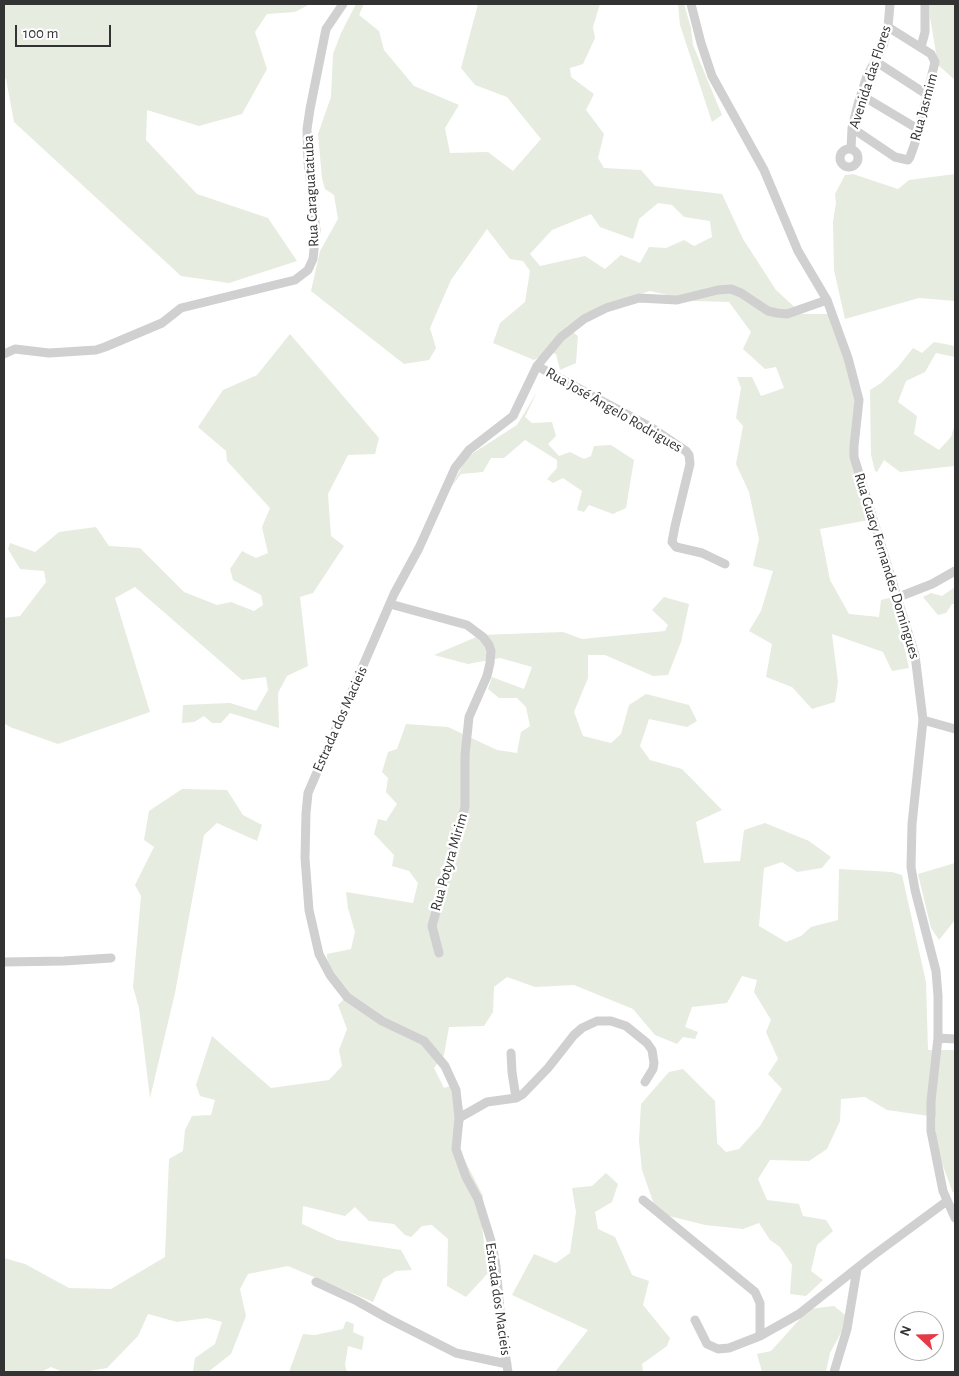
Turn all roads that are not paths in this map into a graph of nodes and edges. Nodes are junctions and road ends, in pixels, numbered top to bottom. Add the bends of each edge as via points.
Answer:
1 (343, 4) edge
2 (691, 4) edge
3 (890, 4) edge
4 (925, 4) edge
5 (888, 27) junction
6 (920, 47) junction
7 (875, 61) junction
8 (861, 94) junction
9 (926, 94) junction
10 (852, 128) junction
11 (918, 130) junction
12 (851, 149) dead end
13 (827, 300) junction
14 (4, 354) edge
15 (537, 366) junction
16 (725, 564) dead end
17 (955, 572) edge
18 (896, 598) junction
19 (390, 604) junction
20 (923, 720) junction
21 (955, 729) edge
22 (439, 953) dead end
23 (111, 958) dead end
24 (4, 962) edge
25 (938, 1038) junction
26 (955, 1039) edge
27 (511, 1053) dead end
28 (645, 1082) dead end
29 (516, 1098) junction
30 (460, 1118) junction
31 (643, 1200) dead end
32 (947, 1201) junction
33 (955, 1218) edge
34 (857, 1269) junction
35 (316, 1282) dead end
36 (695, 1320) dead end
37 (760, 1336) junction
38 (508, 1368) edge
39 (834, 1372) edge

1 - 14 street, Rua Caraguatatuba via 326,29 310,109 308,162 316,230 313,259 308,270 295,280 181,308 162,323 106,347 49,353 16,349
2 - 13 street, Rua Guacy Fernandes Domingues via 700,43 716,85 764,170 798,251
3 - 5 street, Avenida das Flores
4 - 6 street via 925,36
5 - 6 street
5 - 7 street, Avenida das Flores
6 - 9 street, Rua Jasmim via 934,57 935,66
7 - 8 street, Avenida das Flores
7 - 9 street
8 - 10 street, Avenida das Flores
8 - 11 street
9 - 11 street, Rua Jasmim
10 - 11 street, Rua Jasmim via 895,157 908,160
10 - 12 street, Avenida das Flores
13 - 15 street, Estrada dos Macieis via 787,314 777,314 731,289 677,300 639,298 584,319 552,346
13 - 18 street, Rua Guacy Fernandes Domingues via 858,394 854,457
15 - 16 street, Rua José Ângelo Rodrigues via 676,442 686,451 690,464 672,542 676,547 702,553
15 - 19 street, Estrada dos Macieis via 513,416 469,450 455,468
17 - 18 street
18 - 20 street, Rua Guacy Fernandes Domingues via 915,655
19 - 22 street, Rua Potyra Mirim via 467,625 483,637 491,651 487,676 469,717 464,806 432,926
19 - 30 street, Estrada dos Macieis via 308,793 305,858 309,910 319,954 330,976 347,997 434,1050 451,1076
20 - 21 street
20 - 25 street, Rua Guacy Fernandes Domingues via 911,860 937,982
23 - 24 street
25 - 26 street
25 - 32 street, Rua Guacy Fernandes Domingues via 931,1131
27 - 29 street
28 - 29 street via 654,1063 647,1043 626,1026 612,1021 597,1021 574,1035 532,1086
29 - 30 street via 487,1102
30 - 38 street, Estrada dos Macieis via 456,1149 478,1199 492,1244
31 - 37 street via 755,1292 760,1303
32 - 33 street, Rua Guacy Fernandes Domingues
32 - 34 street
34 - 37 street via 799,1314
34 - 39 street via 847,1329
35 - 38 street via 456,1353
36 - 37 street via 707,1344 718,1349

